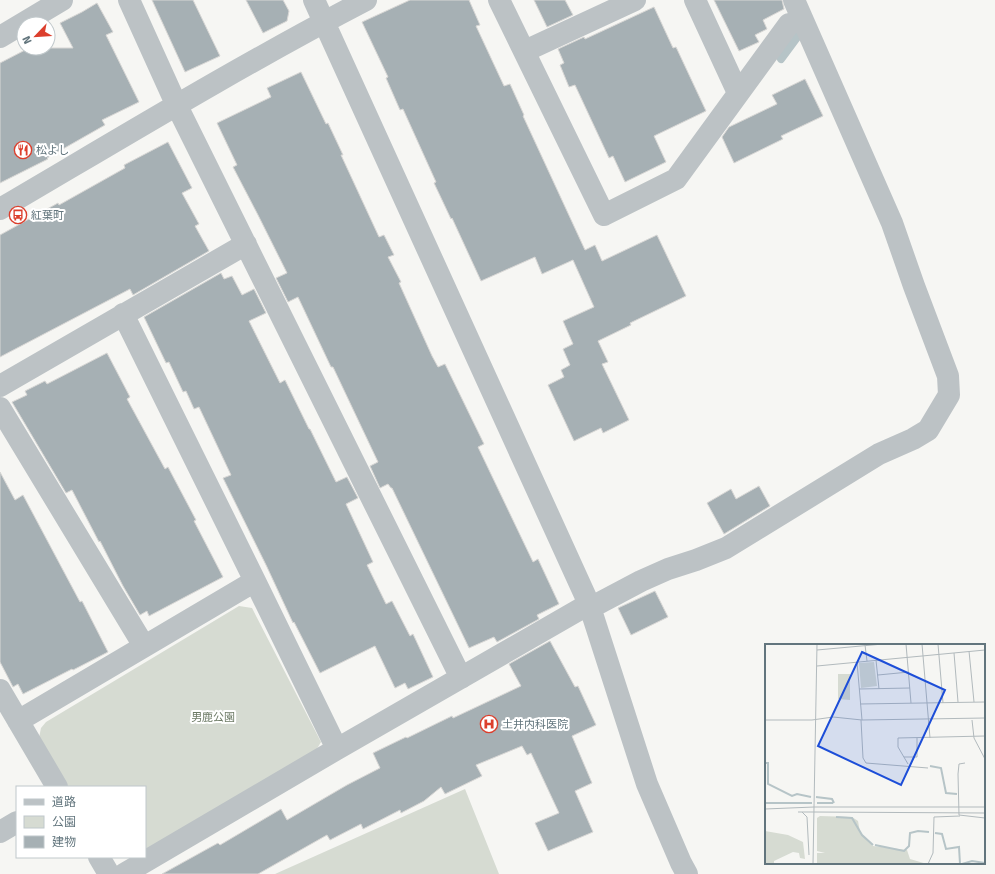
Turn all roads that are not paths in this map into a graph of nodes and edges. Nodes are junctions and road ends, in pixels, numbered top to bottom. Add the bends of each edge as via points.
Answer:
1 (62, 0) edge
2 (129, 0) edge
3 (314, 0) edge
4 (366, 0) edge
5 (499, 0) edge
6 (635, 0) edge
7 (695, 0) edge
8 (794, 0) edge
9 (324, 22) junction
10 (788, 24) dead end
11 (0, 37) edge
12 (525, 51) junction
13 (738, 93) junction
14 (177, 106) junction
15 (0, 209) edge
16 (246, 244) junction
17 (123, 314) junction
18 (0, 386) edge
19 (0, 408) edge
20 (255, 581) junction
21 (590, 606) junction
22 (144, 646) junction
23 (461, 678) junction
24 (0, 690) edge
25 (18, 721) junction
26 (337, 749) junction
27 (56, 786) edge
28 (16, 823) edge
29 (0, 832) edge
30 (100, 858) edge
31 (109, 874) edge
32 (124, 874) edge
33 (687, 874) edge

1 - 11 street
2 - 14 street
3 - 9 street
4 - 9 street
5 - 12 street
6 - 12 street
7 - 13 street
8 - 21 street via 892,223 948,376 949,395 928,430 913,439 879,454 726,548 668,569
9 - 14 street
9 - 21 street
10 - 13 street
12 - 13 street via 604,215 676,179
14 - 15 street
14 - 16 street
16 - 17 street
16 - 23 street
17 - 18 street
17 - 20 street
19 - 22 street
20 - 22 street
20 - 26 street
21 - 23 street
21 - 33 street via 647,784
22 - 25 street
23 - 26 street
24 - 25 street
25 - 27 street
26 - 32 street
28 - 29 street
30 - 31 street

